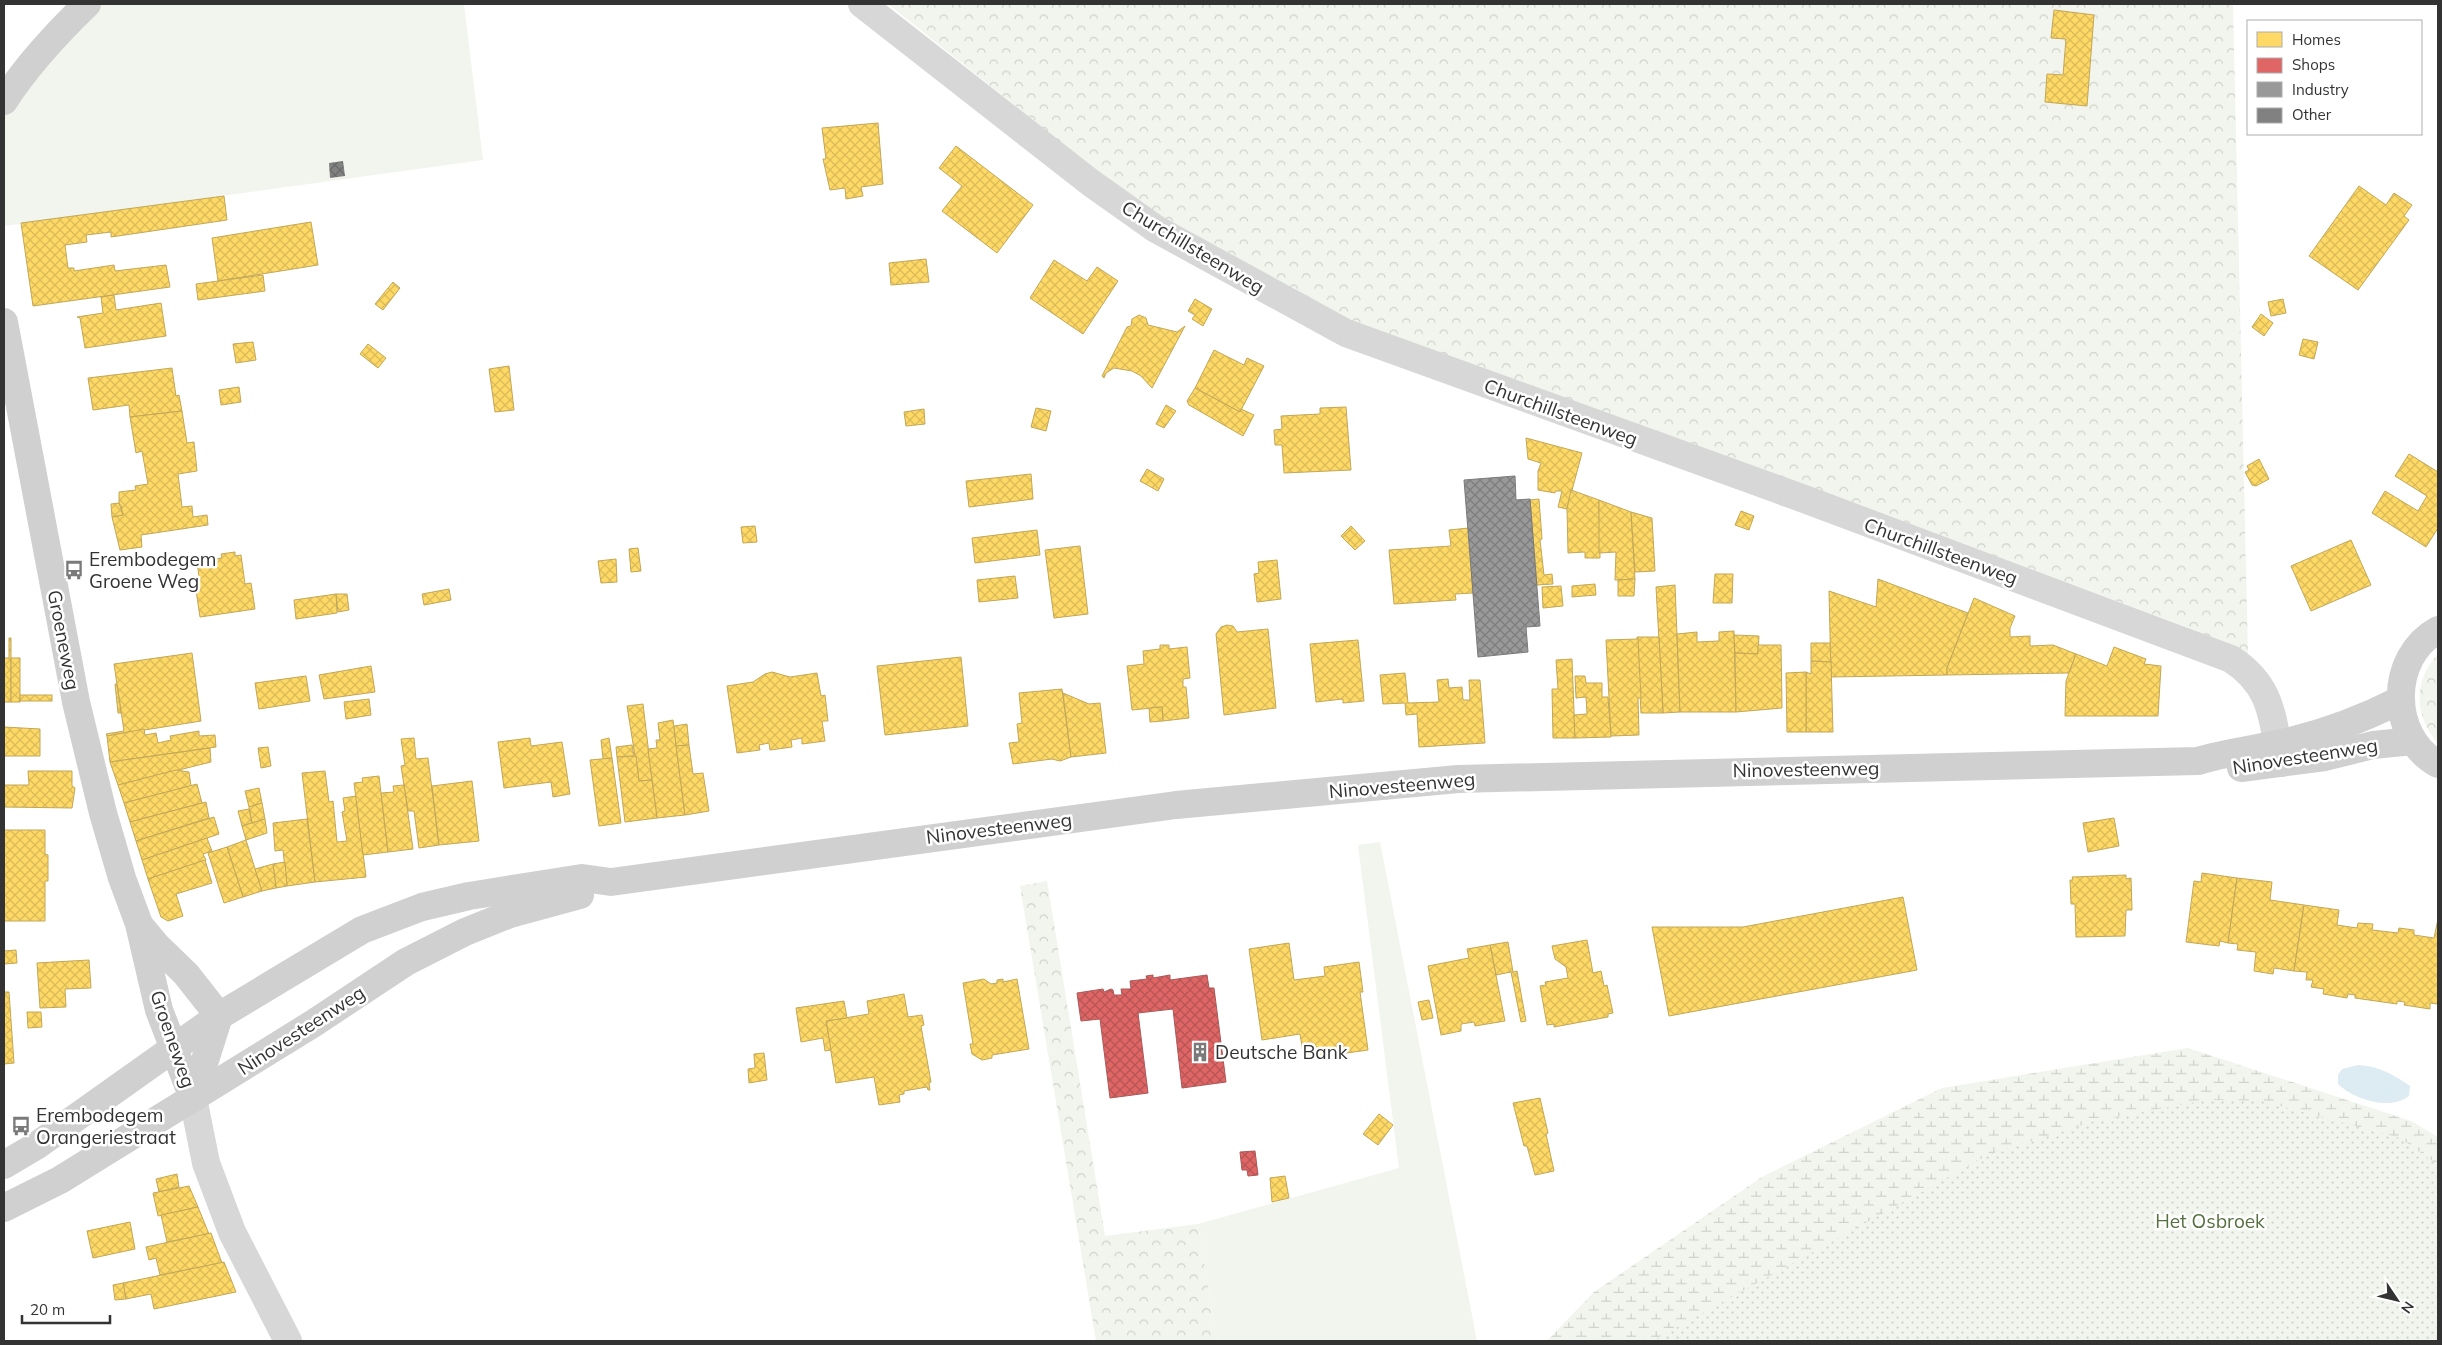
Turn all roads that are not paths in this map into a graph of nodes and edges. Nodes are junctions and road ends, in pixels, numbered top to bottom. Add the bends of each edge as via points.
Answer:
1 (87, 4) edge
2 (862, 4) edge
3 (4, 102) edge
4 (4, 322) edge
5 (2438, 630) edge
6 (2400, 700) junction
7 (2413, 741) junction
8 (2279, 754) junction
9 (2438, 764) edge
10 (611, 882) junction
11 (139, 924) junction
12 (219, 1016) junction
13 (176, 1047) junction
14 (194, 1098) junction
15 (4, 1165) edge
16 (4, 1208) edge
17 (288, 1341) edge

1 - 3 main road via 58,31 19,78
2 - 8 street, Churchillsteenweg via 1091,183 1156,229 1293,306 1346,333 2231,659 2248,670 2262,689 2270,706
4 - 11 main road, Groeneweg via 76,702 103,813
5 - 6 main road via 2414,652 2403,674
6 - 7 main road via 2404,721
6 - 8 main road, Ninovesteenweg via 2366,718
7 - 8 main road, Ninovesteenweg via 2373,745 2325,757
7 - 9 main road
8 - 10 main road, Ninovesteenweg via 2223,754 2198,762 1458,779 1176,805
10 - 12 main road, Ninovesteenweg via 582,878 468,896 422,907 362,930
10 - 14 main road, Ninovesteenweg via 582,895 510,914 465,932 406,962
11 - 12 main road, Groeneweg via 186,974
11 - 13 main road, Groeneweg via 160,1010
12 - 13 main road, Ninovesteenweg
12 - 14 main road, Groeneweg
13 - 14 main road, Groeneweg
13 - 15 main road, Ninovesteenweg
14 - 16 main road, Ninovesteenweg via 60,1180
14 - 17 street via 206,1163 232,1232

